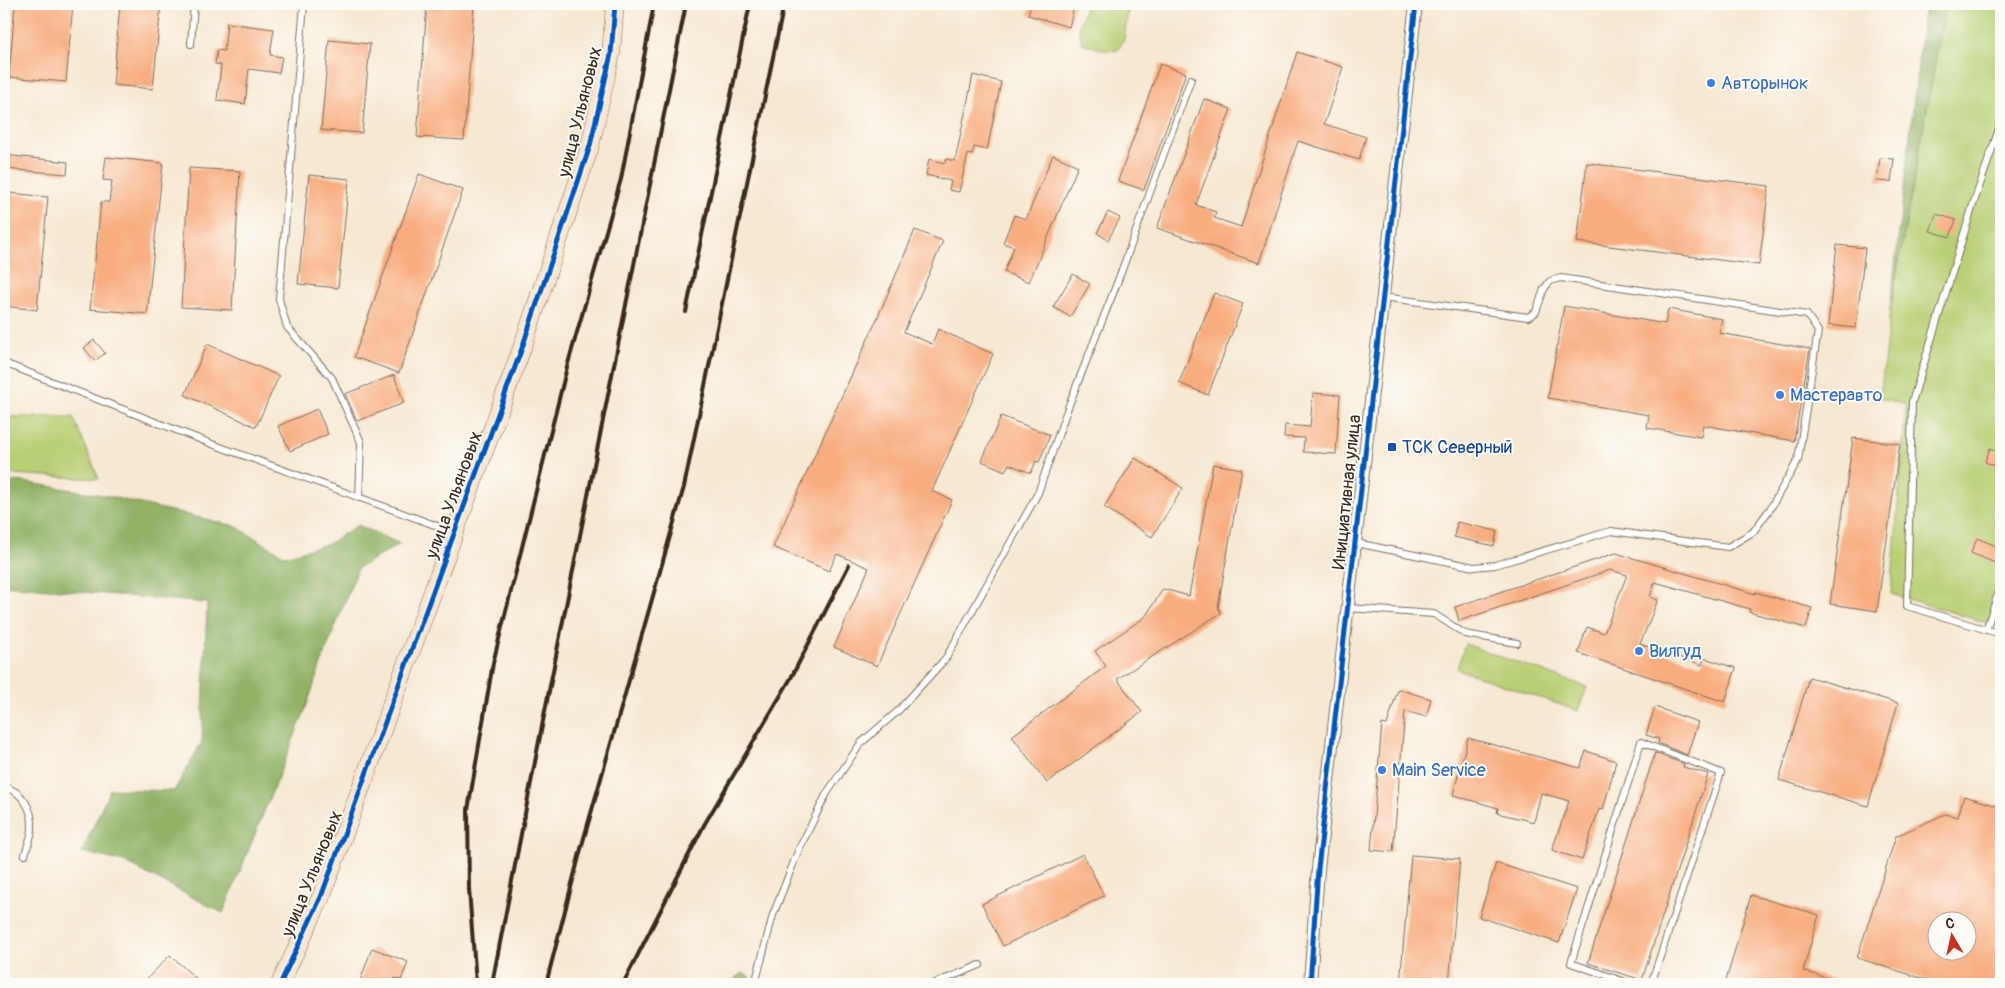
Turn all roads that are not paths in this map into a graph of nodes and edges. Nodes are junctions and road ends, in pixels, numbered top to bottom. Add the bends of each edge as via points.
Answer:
1 (194, 4) edge
2 (304, 4) edge
3 (615, 4) edge
4 (1416, 4) edge
5 (191, 44) dead end
6 (1191, 79) dead end
7 (2001, 123) edge
8 (1383, 297) junction
9 (4, 363) edge
10 (359, 498) junction
11 (455, 532) junction
12 (1356, 543) junction
13 (2001, 585) edge
14 (1348, 608) junction
15 (1986, 630) junction
16 (2001, 634) edge
17 (1517, 642) dead end
18 (4, 787) edge
19 (25, 855) dead end
20 (980, 965) dead end
21 (280, 984) edge
22 (755, 984) edge
23 (933, 984) edge
24 (1310, 984) edge
25 (1631, 984) edge
26 (1651, 984) edge

1 - 5 lane
2 - 10 lane via 279,299 287,327 332,378 361,442
3 - 11 street, улица Ульяновых via 611,54 590,146
4 - 8 street, Инициативная улица
6 - 22 lane via 1038,493 946,658 898,711 861,743 827,793 799,849 773,915
7 - 15 lane via 1912,402 1907,606
8 - 12 street, Инициативная улица
8 - 12 lane via 1528,317 1536,312 1550,280 1561,278 1807,315 1818,331 1798,460 1753,532 1728,547 1611,531 1495,565 1474,567
9 - 10 lane
10 - 11 lane
11 - 21 street, улица Ульяновых via 321,897
12 - 14 street, Инициативная улица
13 - 15 lane
14 - 17 lane via 1434,614 1465,634
14 - 24 street, Инициативная улица via 1318,869
15 - 16 lane
18 - 19 lane via 13,789 29,806 32,828
20 - 23 lane
25 - 26 lane via 1571,963 1640,742 1721,773

